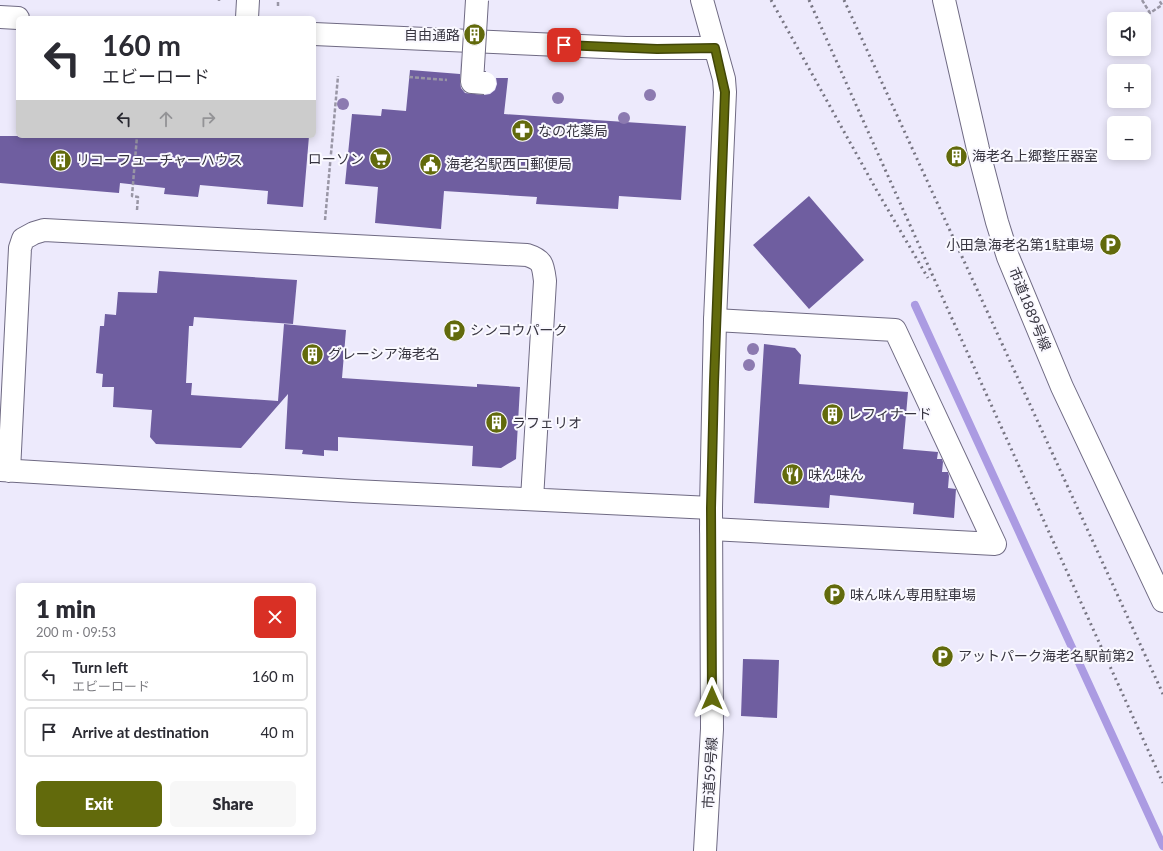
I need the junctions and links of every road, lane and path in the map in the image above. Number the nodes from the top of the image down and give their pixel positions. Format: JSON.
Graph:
{"nodes":[{"id":1,"x":248,"y":0,"type":"edge"},
{"id":2,"x":278,"y":0,"type":"edge"},
{"id":3,"x":477,"y":0,"type":"edge"},
{"id":4,"x":702,"y":0,"type":"edge"},
{"id":5,"x":944,"y":0,"type":"edge"},
{"id":6,"x":1142,"y":0,"type":"edge"},
{"id":7,"x":1159,"y":0,"type":"edge"},
{"id":8,"x":278,"y":6,"type":"dead end"},
{"id":9,"x":247,"y":16,"type":"edge"},
{"id":10,"x":0,"y":17,"type":"edge"},
{"id":11,"x":16,"y":18,"type":"edge"},
{"id":12,"x":316,"y":34,"type":"edge"},
{"id":13,"x":715,"y":48,"type":"junction"},
{"id":14,"x":338,"y":76,"type":"dead end"},
{"id":15,"x":409,"y":77,"type":"dead end"},
{"id":16,"x":452,"y":80,"type":"dead end"},
{"id":17,"x":485,"y":83,"type":"dead end"},
{"id":18,"x":137,"y":138,"type":"edge"},
{"id":19,"x":136,"y":212,"type":"dead end"},
{"id":20,"x":325,"y":223,"type":"dead end"},
{"id":21,"x":715,"y":320,"type":"junction"},
{"id":22,"x":4,"y":471,"type":"edge"},
{"id":23,"x":532,"y":499,"type":"junction"},
{"id":24,"x":711,"y":518,"type":"junction"},
{"id":25,"x":1163,"y":601,"type":"edge"},
{"id":26,"x":705,"y":851,"type":"edge"}],
"edges":[{"from":1,"to":9,"type":"street"},
{"from":2,"to":8,"type":"path"},
{"from":3,"to":17,"type":"street","bridge":true},
{"from":4,"to":13,"type":"street","name":"市道59号線"},
{"from":5,"to":25,"type":"street","name":"市道1889号線"},
{"from":6,"to":7,"type":"path"},
{"from":10,"to":11,"type":"street"},
{"from":12,"to":13,"type":"street"},
{"from":13,"to":21,"type":"street","name":"市道59号線"},
{"from":14,"to":20,"type":"path"},
{"from":15,"to":16,"type":"path"},
{"from":18,"to":19,"type":"path"},
{"from":21,"to":24,"type":"street","name":"市道59号線"},
{"from":21,"to":24,"type":"street"},
{"from":22,"to":23,"type":"street"},
{"from":22,"to":23,"type":"street"},
{"from":23,"to":24,"type":"street"},
{"from":24,"to":26,"type":"street","name":"市道59号線"}]}
